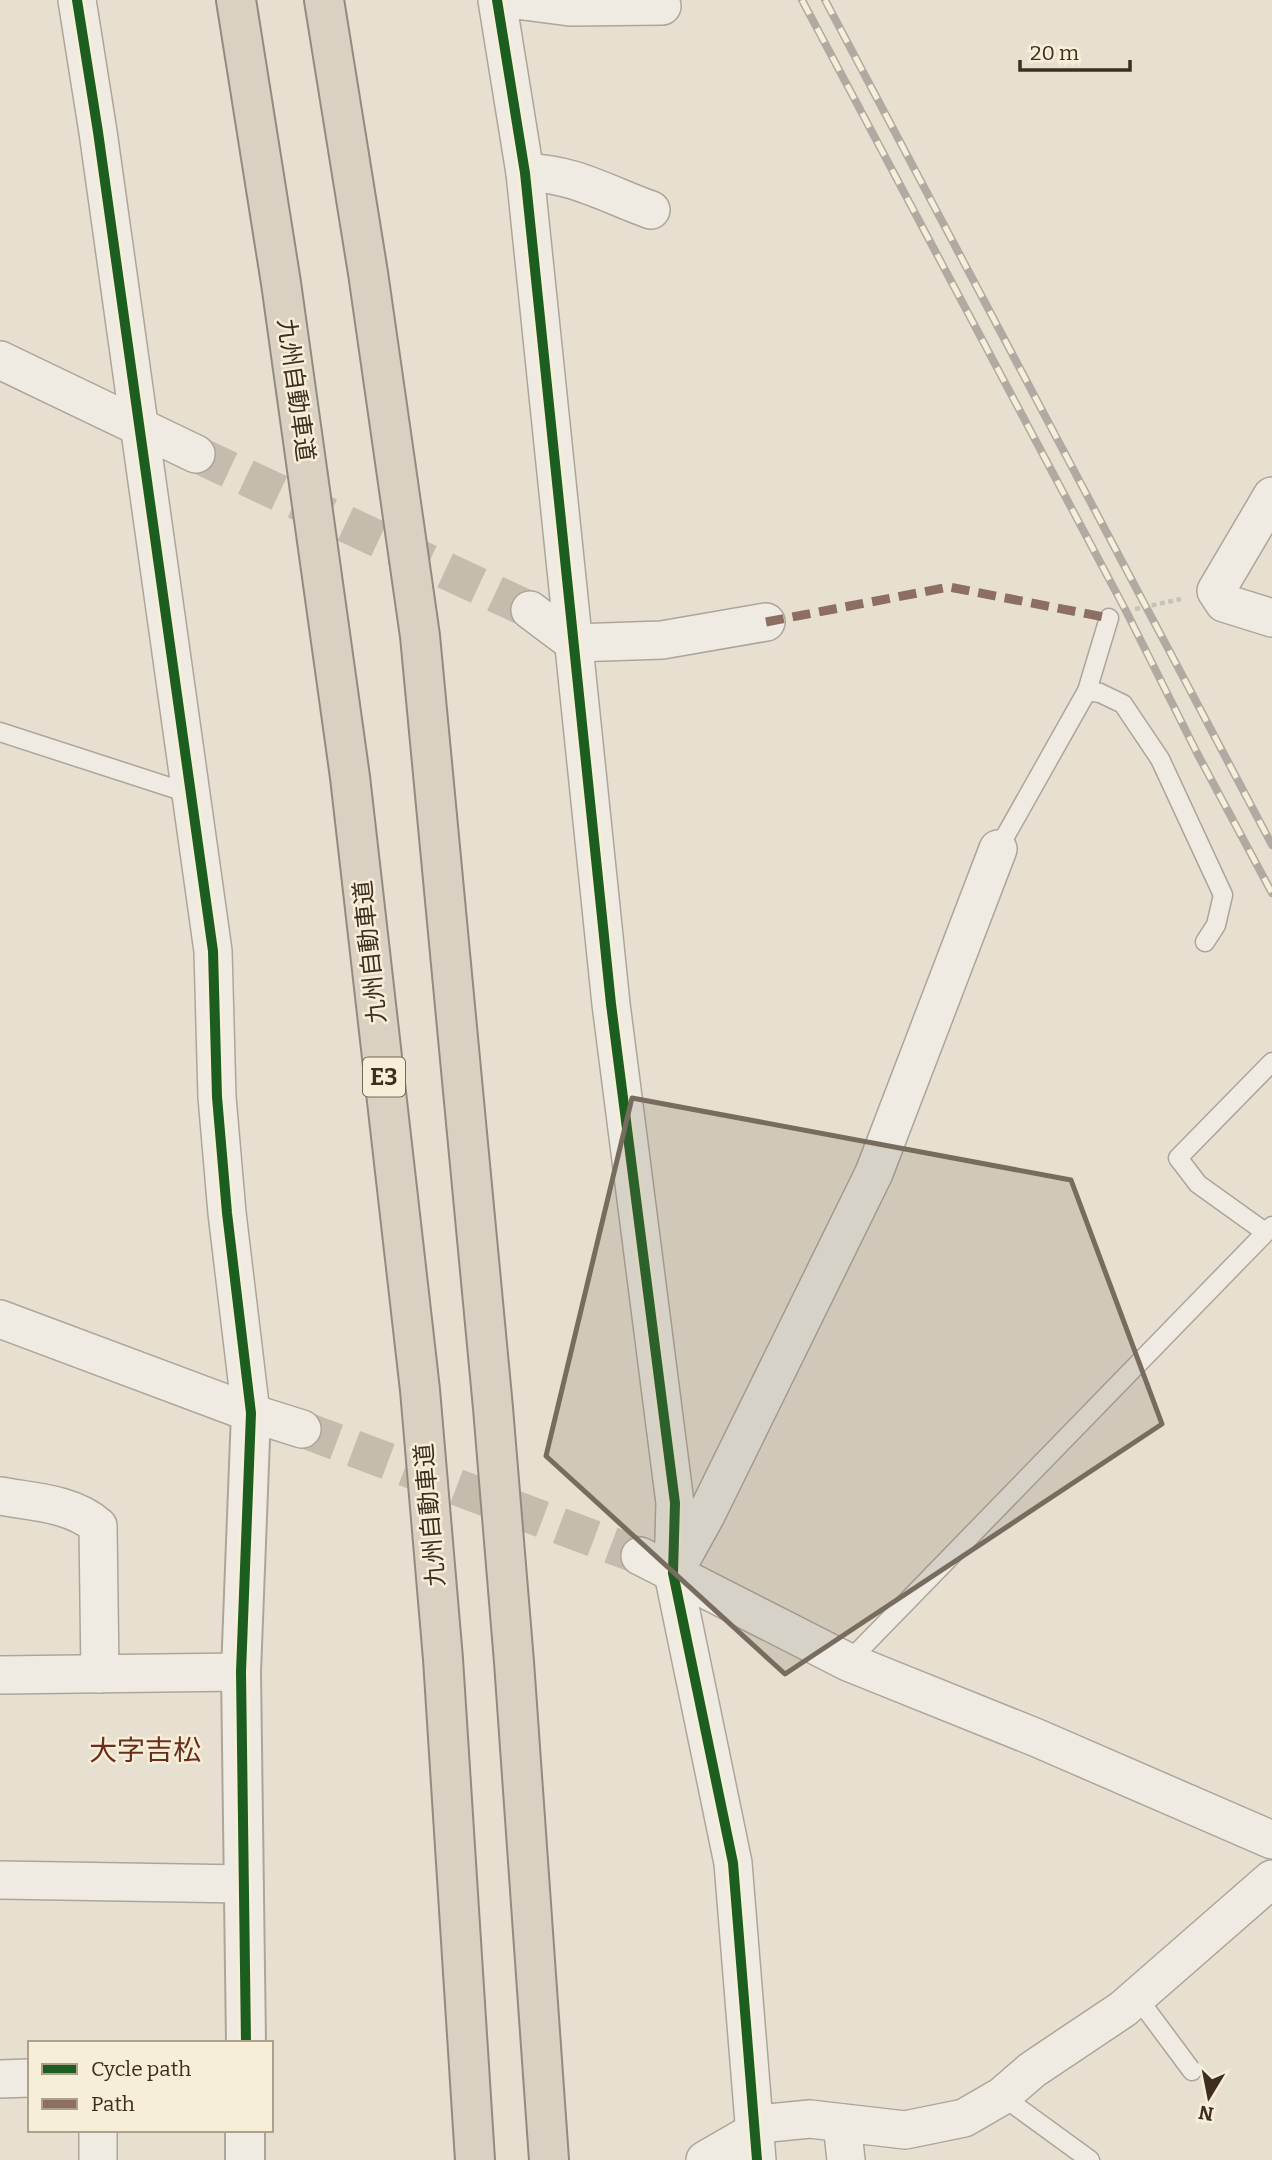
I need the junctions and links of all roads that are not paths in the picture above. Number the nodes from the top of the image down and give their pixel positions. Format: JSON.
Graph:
{"nodes":[{"id":1,"x":77,"y":0,"type":"edge"},
{"id":2,"x":236,"y":0,"type":"edge"},
{"id":3,"x":324,"y":0,"type":"edge"},
{"id":4,"x":497,"y":0,"type":"edge"},
{"id":5,"x":516,"y":0,"type":"edge"},
{"id":6,"x":663,"y":6,"type":"dead end"},
{"id":7,"x":525,"y":173,"type":"junction"},
{"id":8,"x":651,"y":210,"type":"dead end"},
{"id":9,"x":0,"y":360,"type":"edge"},
{"id":10,"x":139,"y":427,"type":"junction"},
{"id":11,"x":196,"y":454,"type":"tunnel mouth"},
{"id":12,"x":1272,"y":496,"type":"edge"},
{"id":13,"x":530,"y":610,"type":"tunnel mouth"},
{"id":14,"x":1109,"y":618,"type":"road end"},
{"id":15,"x":1272,"y":618,"type":"edge"},
{"id":16,"x":766,"y":622,"type":"dead end"},
{"id":17,"x":573,"y":643,"type":"junction"},
{"id":18,"x":1087,"y":691,"type":"junction"},
{"id":19,"x":0,"y":732,"type":"edge"},
{"id":20,"x":191,"y":794,"type":"junction"},
{"id":21,"x":998,"y":849,"type":"joint"},
{"id":22,"x":1205,"y":942,"type":"dead end"},
{"id":23,"x":1272,"y":1062,"type":"edge"},
{"id":24,"x":1269,"y":1229,"type":"edge"},
{"id":25,"x":0,"y":1319,"type":"edge"},
{"id":26,"x":251,"y":1413,"type":"junction"},
{"id":27,"x":302,"y":1429,"type":"tunnel mouth"},
{"id":28,"x":0,"y":1496,"type":"edge"},
{"id":29,"x":640,"y":1556,"type":"tunnel mouth"},
{"id":30,"x":673,"y":1573,"type":"junction"},
{"id":31,"x":848,"y":1662,"type":"junction"},
{"id":32,"x":241,"y":1672,"type":"junction"},
{"id":33,"x":100,"y":1674,"type":"junction"},
{"id":34,"x":0,"y":1675,"type":"edge"},
{"id":35,"x":1272,"y":1840,"type":"edge"},
{"id":36,"x":1272,"y":1879,"type":"edge"},
{"id":37,"x":0,"y":1880,"type":"edge"},
{"id":38,"x":244,"y":1884,"type":"junction"},
{"id":39,"x":1137,"y":1997,"type":"junction"},
{"id":40,"x":246,"y":2041,"type":"edge"},
{"id":41,"x":1192,"y":2071,"type":"dead end"},
{"id":42,"x":28,"y":2078,"type":"edge"},
{"id":43,"x":0,"y":2079,"type":"edge"},
{"id":44,"x":1002,"y":2096,"type":"junction"},
{"id":45,"x":842,"y":2123,"type":"junction"},
{"id":46,"x":98,"y":2132,"type":"edge"},
{"id":47,"x":245,"y":2132,"type":"edge"},
{"id":48,"x":756,"y":2146,"type":"edge"},
{"id":49,"x":98,"y":2160,"type":"edge"},
{"id":50,"x":245,"y":2160,"type":"edge"},
{"id":51,"x":475,"y":2160,"type":"edge"},
{"id":52,"x":549,"y":2160,"type":"edge"},
{"id":53,"x":705,"y":2160,"type":"edge"},
{"id":54,"x":846,"y":2160,"type":"edge"},
{"id":55,"x":1090,"y":2160,"type":"edge"}],
"edges":[{"from":1,"to":10,"type":"street"},
{"from":2,"to":51,"type":"highway","name":"九州自動車道","number":"E3"},
{"from":3,"to":52,"type":"highway"},
{"from":4,"to":7,"type":"street"},
{"from":5,"to":6,"type":"street"},
{"from":7,"to":8,"type":"street"},
{"from":7,"to":17,"type":"street"},
{"from":9,"to":10,"type":"street"},
{"from":10,"to":11,"type":"street"},
{"from":10,"to":20,"type":"street"},
{"from":12,"to":15,"type":"street"},
{"from":13,"to":17,"type":"street"},
{"from":14,"to":18,"type":"lane"},
{"from":16,"to":17,"type":"street"},
{"from":17,"to":30,"type":"street"},
{"from":18,"to":21,"type":"lane"},
{"from":18,"to":22,"type":"lane"},
{"from":19,"to":20,"type":"lane"},
{"from":20,"to":26,"type":"street"},
{"from":21,"to":30,"type":"street"},
{"from":23,"to":24,"type":"lane"},
{"from":24,"to":31,"type":"lane"},
{"from":25,"to":26,"type":"street"},
{"from":26,"to":27,"type":"street"},
{"from":26,"to":32,"type":"street"},
{"from":28,"to":33,"type":"street"},
{"from":29,"to":30,"type":"street"},
{"from":30,"to":31,"type":"street"},
{"from":30,"to":48,"type":"street"},
{"from":31,"to":35,"type":"street"},
{"from":32,"to":33,"type":"street"},
{"from":32,"to":38,"type":"street"},
{"from":33,"to":34,"type":"street"},
{"from":36,"to":39,"type":"street"},
{"from":37,"to":38,"type":"street"},
{"from":38,"to":40,"type":"street"},
{"from":39,"to":41,"type":"lane"},
{"from":39,"to":44,"type":"street"},
{"from":42,"to":43,"type":"street"},
{"from":44,"to":45,"type":"street"},
{"from":44,"to":55,"type":"lane"},
{"from":45,"to":48,"type":"street"},
{"from":45,"to":54,"type":"street"},
{"from":46,"to":49,"type":"street"},
{"from":47,"to":50,"type":"street"},
{"from":48,"to":53,"type":"street"}]}
